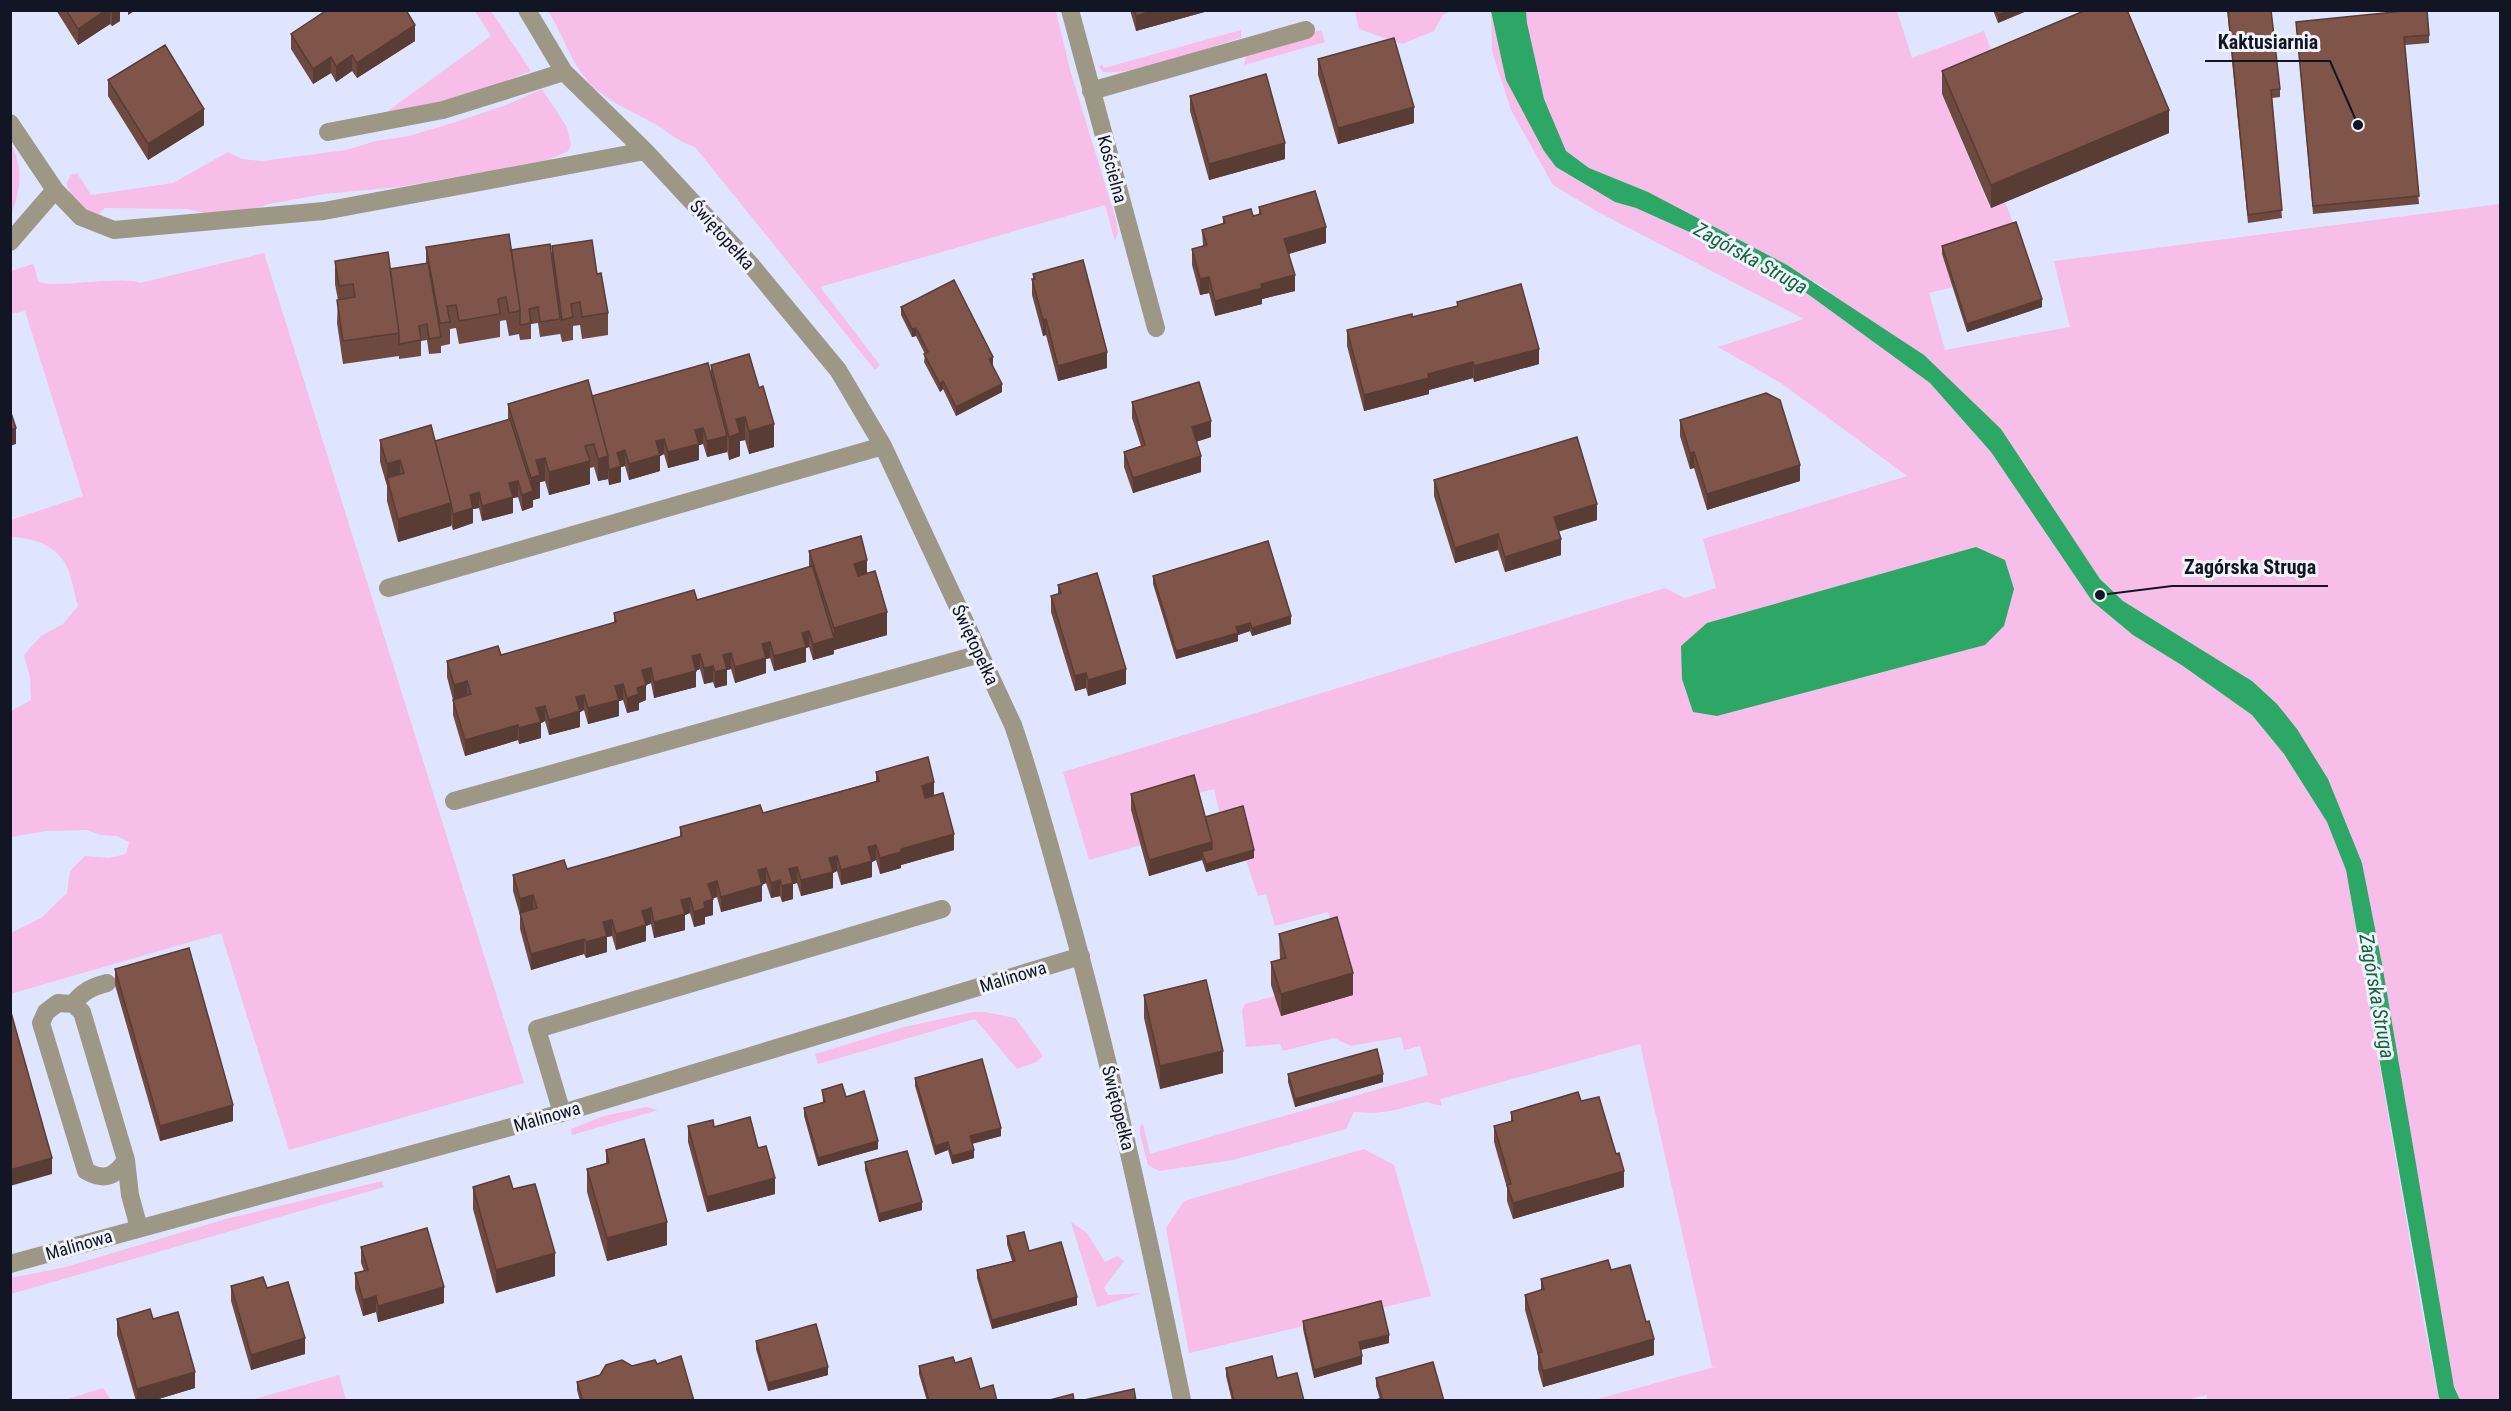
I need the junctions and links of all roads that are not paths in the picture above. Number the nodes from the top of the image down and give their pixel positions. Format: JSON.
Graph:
{"nodes":[{"id":1,"x":526,"y":10,"type":"edge"},
{"id":2,"x":1070,"y":10,"type":"edge"},
{"id":3,"x":1306,"y":30,"type":"dead end"},
{"id":4,"x":564,"y":72,"type":"junction"},
{"id":5,"x":1091,"y":91,"type":"junction"},
{"id":6,"x":10,"y":123,"type":"edge"},
{"id":7,"x":328,"y":132,"type":"dead end"},
{"id":8,"x":645,"y":151,"type":"junction"},
{"id":9,"x":55,"y":190,"type":"junction"},
{"id":10,"x":10,"y":242,"type":"edge"},
{"id":11,"x":1156,"y":328,"type":"dead end"},
{"id":12,"x":883,"y":446,"type":"junction"},
{"id":13,"x":388,"y":588,"type":"dead end"},
{"id":14,"x":980,"y":654,"type":"junction"},
{"id":15,"x":454,"y":801,"type":"dead end"},
{"id":16,"x":942,"y":909,"type":"dead end"},
{"id":17,"x":1081,"y":956,"type":"junction"},
{"id":18,"x":107,"y":983,"type":"dead end"},
{"id":19,"x":73,"y":1004,"type":"junction"},
{"id":20,"x":562,"y":1113,"type":"junction"},
{"id":21,"x":126,"y":1161,"type":"junction"},
{"id":22,"x":139,"y":1228,"type":"junction"},
{"id":23,"x":10,"y":1264,"type":"edge"},
{"id":24,"x":1182,"y":1401,"type":"edge"}],
"edges":[{"from":1,"to":4,"type":"street","name":"Świętopełka"},
{"from":2,"to":5,"type":"street","name":"Kościelna"},
{"from":3,"to":5,"type":"street"},
{"from":4,"to":7,"type":"street"},
{"from":4,"to":8,"type":"street","name":"Świętopełka"},
{"from":5,"to":11,"type":"street","name":"Kościelna"},
{"from":6,"to":9,"type":"street"},
{"from":8,"to":9,"type":"street"},
{"from":8,"to":12,"type":"street","name":"Świętopełka"},
{"from":9,"to":10,"type":"street"},
{"from":12,"to":13,"type":"street"},
{"from":12,"to":14,"type":"street","name":"Świętopełka"},
{"from":14,"to":15,"type":"street"},
{"from":14,"to":17,"type":"street","name":"Świętopełka"},
{"from":16,"to":20,"type":"street"},
{"from":17,"to":20,"type":"street","name":"Malinowa"},
{"from":17,"to":24,"type":"street","name":"Świętopełka"},
{"from":18,"to":19,"type":"street"},
{"from":19,"to":21,"type":"street"},
{"from":19,"to":21,"type":"street"},
{"from":20,"to":22,"type":"street","name":"Malinowa"},
{"from":21,"to":22,"type":"street"},
{"from":22,"to":23,"type":"street","name":"Malinowa"}]}
